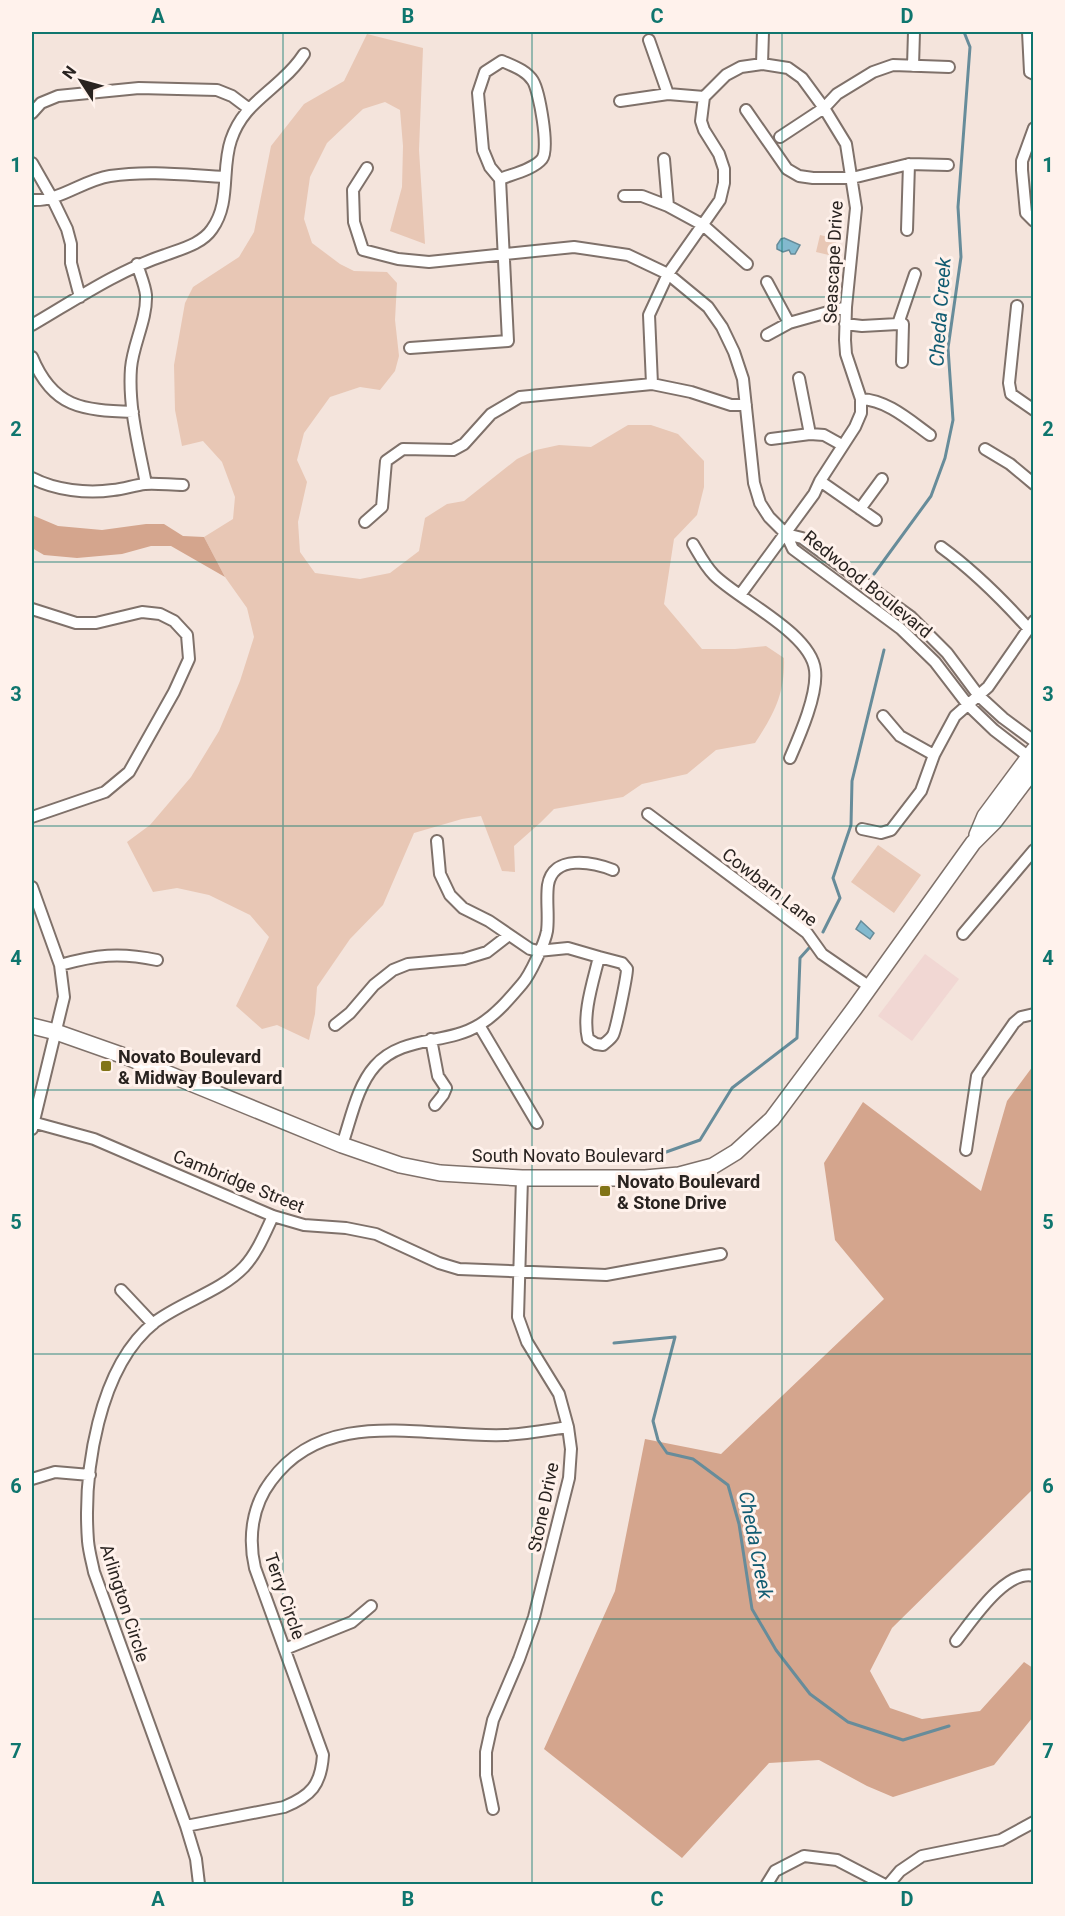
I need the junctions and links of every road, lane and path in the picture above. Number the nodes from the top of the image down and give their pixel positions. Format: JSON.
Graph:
{"nodes":[{"id":1,"x":763,"y":32,"type":"edge"},
{"id":2,"x":914,"y":32,"type":"edge"},
{"id":3,"x":1028,"y":32,"type":"edge"},
{"id":4,"x":649,"y":40,"type":"dead end"},
{"id":5,"x":304,"y":54,"type":"dead end"},
{"id":6,"x":762,"y":64,"type":"junction"},
{"id":7,"x":913,"y":66,"type":"junction"},
{"id":8,"x":949,"y":68,"type":"dead end"},
{"id":9,"x":1034,"y":74,"type":"edge"},
{"id":10,"x":668,"y":94,"type":"junction"},
{"id":11,"x":704,"y":98,"type":"junction"},
{"id":12,"x":620,"y":100,"type":"dead end"},
{"id":13,"x":248,"y":108,"type":"junction"},
{"id":14,"x":824,"y":108,"type":"junction"},
{"id":15,"x":746,"y":110,"type":"dead end"},
{"id":16,"x":32,"y":113,"type":"edge"},
{"id":17,"x":1034,"y":128,"type":"edge"},
{"id":18,"x":780,"y":137,"type":"dead end"},
{"id":19,"x":664,"y":159,"type":"dead end"},
{"id":20,"x":32,"y":163,"type":"edge"},
{"id":21,"x":909,"y":164,"type":"junction"},
{"id":22,"x":948,"y":165,"type":"dead end"},
{"id":23,"x":367,"y":168,"type":"dead end"},
{"id":24,"x":1022,"y":170,"type":"junction"},
{"id":25,"x":225,"y":177,"type":"junction"},
{"id":26,"x":852,"y":178,"type":"junction"},
{"id":27,"x":1034,"y":178,"type":"edge"},
{"id":28,"x":500,"y":179,"type":"junction"},
{"id":29,"x":624,"y":196,"type":"dead end"},
{"id":30,"x":52,"y":198,"type":"junction"},
{"id":31,"x":32,"y":200,"type":"edge"},
{"id":32,"x":668,"y":206,"type":"junction"},
{"id":33,"x":1034,"y":220,"type":"edge"},
{"id":34,"x":703,"y":225,"type":"junction"},
{"id":35,"x":907,"y":230,"type":"dead end"},
{"id":36,"x":504,"y":255,"type":"junction"},
{"id":37,"x":137,"y":264,"type":"junction"},
{"id":38,"x":747,"y":264,"type":"dead end"},
{"id":39,"x":668,"y":274,"type":"junction"},
{"id":40,"x":915,"y":274,"type":"dead end"},
{"id":41,"x":767,"y":282,"type":"dead end"},
{"id":42,"x":80,"y":297,"type":"junction"},
{"id":43,"x":1017,"y":306,"type":"dead end"},
{"id":44,"x":846,"y":307,"type":"junction"},
{"id":45,"x":789,"y":323,"type":"junction"},
{"id":46,"x":846,"y":324,"type":"junction"},
{"id":47,"x":898,"y":324,"type":"junction"},
{"id":48,"x":32,"y":325,"type":"edge"},
{"id":49,"x":767,"y":335,"type":"dead end"},
{"id":50,"x":410,"y":348,"type":"dead end"},
{"id":51,"x":32,"y":357,"type":"edge"},
{"id":52,"x":902,"y":362,"type":"dead end"},
{"id":53,"x":799,"y":378,"type":"dead end"},
{"id":54,"x":652,"y":384,"type":"junction"},
{"id":55,"x":861,"y":399,"type":"junction"},
{"id":56,"x":746,"y":405,"type":"junction"},
{"id":57,"x":1034,"y":410,"type":"edge"},
{"id":58,"x":132,"y":412,"type":"junction"},
{"id":59,"x":810,"y":434,"type":"junction"},
{"id":60,"x":930,"y":435,"type":"dead end"},
{"id":61,"x":771,"y":439,"type":"dead end"},
{"id":62,"x":842,"y":445,"type":"junction"},
{"id":63,"x":985,"y":449,"type":"dead end"},
{"id":64,"x":32,"y":478,"type":"edge"},
{"id":65,"x":882,"y":479,"type":"dead end"},
{"id":66,"x":820,"y":481,"type":"junction"},
{"id":67,"x":146,"y":484,"type":"junction"},
{"id":68,"x":1034,"y":484,"type":"edge"},
{"id":69,"x":183,"y":485,"type":"dead end"},
{"id":70,"x":860,"y":509,"type":"junction"},
{"id":71,"x":876,"y":520,"type":"dead end"},
{"id":72,"x":365,"y":522,"type":"dead end"},
{"id":73,"x":786,"y":534,"type":"junction"},
{"id":74,"x":693,"y":544,"type":"dead end"},
{"id":75,"x":941,"y":547,"type":"dead end"},
{"id":76,"x":740,"y":595,"type":"junction"},
{"id":77,"x":32,"y":609,"type":"edge"},
{"id":78,"x":1031,"y":624,"type":"edge"},
{"id":79,"x":979,"y":696,"type":"junction"},
{"id":80,"x":968,"y":705,"type":"junction"},
{"id":81,"x":883,"y":716,"type":"dead end"},
{"id":82,"x":1034,"y":741,"type":"edge"},
{"id":83,"x":934,"y":755,"type":"junction"},
{"id":84,"x":790,"y":758,"type":"dead end"},
{"id":85,"x":1032,"y":758,"type":"edge"},
{"id":86,"x":648,"y":814,"type":"dead end"},
{"id":87,"x":32,"y":817,"type":"edge"},
{"id":88,"x":862,"y":829,"type":"dead end"},
{"id":89,"x":437,"y":841,"type":"dead end"},
{"id":90,"x":1034,"y":850,"type":"edge"},
{"id":91,"x":613,"y":870,"type":"dead end"},
{"id":92,"x":32,"y":887,"type":"edge"},
{"id":93,"x":34,"y":905,"type":"edge"},
{"id":94,"x":963,"y":934,"type":"dead end"},
{"id":95,"x":509,"y":935,"type":"junction"},
{"id":96,"x":538,"y":951,"type":"junction"},
{"id":97,"x":599,"y":957,"type":"junction"},
{"id":98,"x":157,"y":960,"type":"dead end"},
{"id":99,"x":60,"y":965,"type":"junction"},
{"id":100,"x":870,"y":987,"type":"junction"},
{"id":101,"x":1034,"y":1014,"type":"edge"},
{"id":102,"x":335,"y":1025,"type":"dead end"},
{"id":103,"x":479,"y":1025,"type":"junction"},
{"id":104,"x":32,"y":1026,"type":"edge"},
{"id":105,"x":56,"y":1032,"type":"junction"},
{"id":106,"x":431,"y":1040,"type":"junction"},
{"id":107,"x":435,"y":1105,"type":"dead end"},
{"id":108,"x":537,"y":1123,"type":"dead end"},
{"id":109,"x":32,"y":1125,"type":"edge"},
{"id":110,"x":342,"y":1145,"type":"junction"},
{"id":111,"x":966,"y":1150,"type":"dead end"},
{"id":112,"x":522,"y":1178,"type":"junction"},
{"id":113,"x":273,"y":1216,"type":"junction"},
{"id":114,"x":721,"y":1254,"type":"dead end"},
{"id":115,"x":518,"y":1272,"type":"junction"},
{"id":116,"x":121,"y":1290,"type":"dead end"},
{"id":117,"x":153,"y":1324,"type":"junction"},
{"id":118,"x":568,"y":1427,"type":"junction"},
{"id":119,"x":90,"y":1475,"type":"junction"},
{"id":120,"x":32,"y":1479,"type":"edge"},
{"id":121,"x":1034,"y":1576,"type":"edge"},
{"id":122,"x":371,"y":1606,"type":"dead end"},
{"id":123,"x":956,"y":1641,"type":"dead end"},
{"id":124,"x":285,"y":1649,"type":"junction"},
{"id":125,"x":493,"y":1809,"type":"dead end"},
{"id":126,"x":1034,"y":1822,"type":"edge"},
{"id":127,"x":186,"y":1826,"type":"junction"},
{"id":128,"x":199,"y":1884,"type":"edge"},
{"id":129,"x":767,"y":1884,"type":"edge"},
{"id":130,"x":883,"y":1884,"type":"edge"},
{"id":131,"x":889,"y":1884,"type":"edge"}],
"edges":[{"from":1,"to":6,"type":"street"},
{"from":2,"to":7,"type":"street"},
{"from":3,"to":9,"type":"street"},
{"from":4,"to":10,"type":"street"},
{"from":5,"to":13,"type":"street"},
{"from":6,"to":11,"type":"street","name":"Seascape Drive"},
{"from":6,"to":14,"type":"street","name":"Seascape Drive"},
{"from":7,"to":8,"type":"street"},
{"from":7,"to":14,"type":"street"},
{"from":10,"to":11,"type":"street"},
{"from":10,"to":12,"type":"street"},
{"from":11,"to":34,"type":"street"},
{"from":13,"to":16,"type":"street"},
{"from":13,"to":25,"type":"street"},
{"from":14,"to":18,"type":"street"},
{"from":14,"to":26,"type":"street","name":"Seascape Drive"},
{"from":15,"to":26,"type":"street"},
{"from":17,"to":24,"type":"street"},
{"from":19,"to":32,"type":"street"},
{"from":20,"to":30,"type":"street"},
{"from":21,"to":22,"type":"street"},
{"from":21,"to":26,"type":"street"},
{"from":21,"to":35,"type":"street"},
{"from":23,"to":36,"type":"street","name":"Redwood Boulevard"},
{"from":24,"to":27,"type":"street"},
{"from":24,"to":33,"type":"street"},
{"from":25,"to":30,"type":"street"},
{"from":25,"to":37,"type":"street"},
{"from":26,"to":44,"type":"street","name":"Seascape Drive"},
{"from":28,"to":28,"type":"street"},
{"from":28,"to":36,"type":"street"},
{"from":29,"to":32,"type":"street"},
{"from":30,"to":31,"type":"street"},
{"from":30,"to":42,"type":"street"},
{"from":32,"to":34,"type":"street"},
{"from":34,"to":38,"type":"street"},
{"from":34,"to":39,"type":"street"},
{"from":36,"to":39,"type":"street","name":"Redwood Boulevard"},
{"from":36,"to":50,"type":"street"},
{"from":37,"to":42,"type":"street"},
{"from":37,"to":58,"type":"street"},
{"from":39,"to":54,"type":"street"},
{"from":39,"to":56,"type":"street","name":"Redwood Boulevard"},
{"from":40,"to":47,"type":"street"},
{"from":41,"to":45,"type":"street"},
{"from":42,"to":48,"type":"street"},
{"from":43,"to":57,"type":"street"},
{"from":44,"to":45,"type":"street"},
{"from":44,"to":46,"type":"street","name":"Seascape Drive"},
{"from":45,"to":49,"type":"street"},
{"from":46,"to":47,"type":"street"},
{"from":46,"to":55,"type":"street","name":"Seascape Drive"},
{"from":47,"to":52,"type":"street"},
{"from":51,"to":58,"type":"street"},
{"from":53,"to":59,"type":"street"},
{"from":54,"to":56,"type":"street"},
{"from":54,"to":72,"type":"street"},
{"from":55,"to":60,"type":"street"},
{"from":55,"to":62,"type":"street"},
{"from":56,"to":73,"type":"street","name":"Redwood Boulevard"},
{"from":58,"to":67,"type":"street"},
{"from":59,"to":61,"type":"street"},
{"from":59,"to":62,"type":"street"},
{"from":62,"to":66,"type":"street"},
{"from":63,"to":68,"type":"street"},
{"from":64,"to":67,"type":"street"},
{"from":65,"to":70,"type":"street"},
{"from":66,"to":70,"type":"street"},
{"from":66,"to":73,"type":"street"},
{"from":67,"to":69,"type":"street"},
{"from":70,"to":71,"type":"street"},
{"from":73,"to":76,"type":"street"},
{"from":73,"to":79,"type":"street","name":"Redwood Boulevard"},
{"from":73,"to":80,"type":"street","name":"Redwood Boulevard"},
{"from":74,"to":76,"type":"street"},
{"from":75,"to":78,"type":"street"},
{"from":76,"to":84,"type":"street"},
{"from":77,"to":87,"type":"street"},
{"from":78,"to":79,"type":"street"},
{"from":79,"to":80,"type":"street"},
{"from":79,"to":82,"type":"street","name":"Redwood Boulevard"},
{"from":80,"to":83,"type":"street"},
{"from":80,"to":85,"type":"street","name":"Redwood Boulevard"},
{"from":81,"to":83,"type":"street"},
{"from":83,"to":88,"type":"street"},
{"from":85,"to":100,"type":"main road","name":"South Novato Boulevard"},
{"from":86,"to":100,"type":"street","name":"Cowbarn Lane"},
{"from":89,"to":95,"type":"street"},
{"from":90,"to":94,"type":"street"},
{"from":91,"to":96,"type":"street"},
{"from":92,"to":93,"type":"street"},
{"from":93,"to":99,"type":"street"},
{"from":95,"to":96,"type":"street"},
{"from":95,"to":102,"type":"street"},
{"from":96,"to":97,"type":"street"},
{"from":96,"to":103,"type":"street"},
{"from":97,"to":97,"type":"street"},
{"from":98,"to":99,"type":"street"},
{"from":99,"to":105,"type":"street"},
{"from":100,"to":112,"type":"main road","name":"South Novato Boulevard"},
{"from":101,"to":111,"type":"street"},
{"from":103,"to":106,"type":"street"},
{"from":103,"to":108,"type":"street"},
{"from":104,"to":105,"type":"main road","name":"South Novato Boulevard"},
{"from":105,"to":109,"type":"street"},
{"from":105,"to":110,"type":"main road","name":"South Novato Boulevard"},
{"from":106,"to":107,"type":"street"},
{"from":106,"to":110,"type":"street"},
{"from":109,"to":113,"type":"street","name":"Cambridge Street"},
{"from":110,"to":112,"type":"main road","name":"South Novato Boulevard"},
{"from":112,"to":115,"type":"street","name":"Stone Drive"},
{"from":113,"to":115,"type":"street","name":"Cambridge Street"},
{"from":113,"to":117,"type":"street","name":"Arlington Circle"},
{"from":114,"to":115,"type":"street","name":"Cambridge Street"},
{"from":115,"to":118,"type":"street","name":"Stone Drive"},
{"from":116,"to":117,"type":"street"},
{"from":117,"to":119,"type":"street","name":"Arlington Circle"},
{"from":118,"to":124,"type":"street","name":"Terry Circle"},
{"from":118,"to":125,"type":"street","name":"Stone Drive"},
{"from":119,"to":120,"type":"street"},
{"from":119,"to":127,"type":"street","name":"Arlington Circle"},
{"from":121,"to":123,"type":"street"},
{"from":122,"to":124,"type":"street"},
{"from":124,"to":127,"type":"street","name":"Terry Circle"},
{"from":126,"to":131,"type":"street"},
{"from":127,"to":128,"type":"street","name":"Arlington Circle"},
{"from":129,"to":130,"type":"street"}]}
